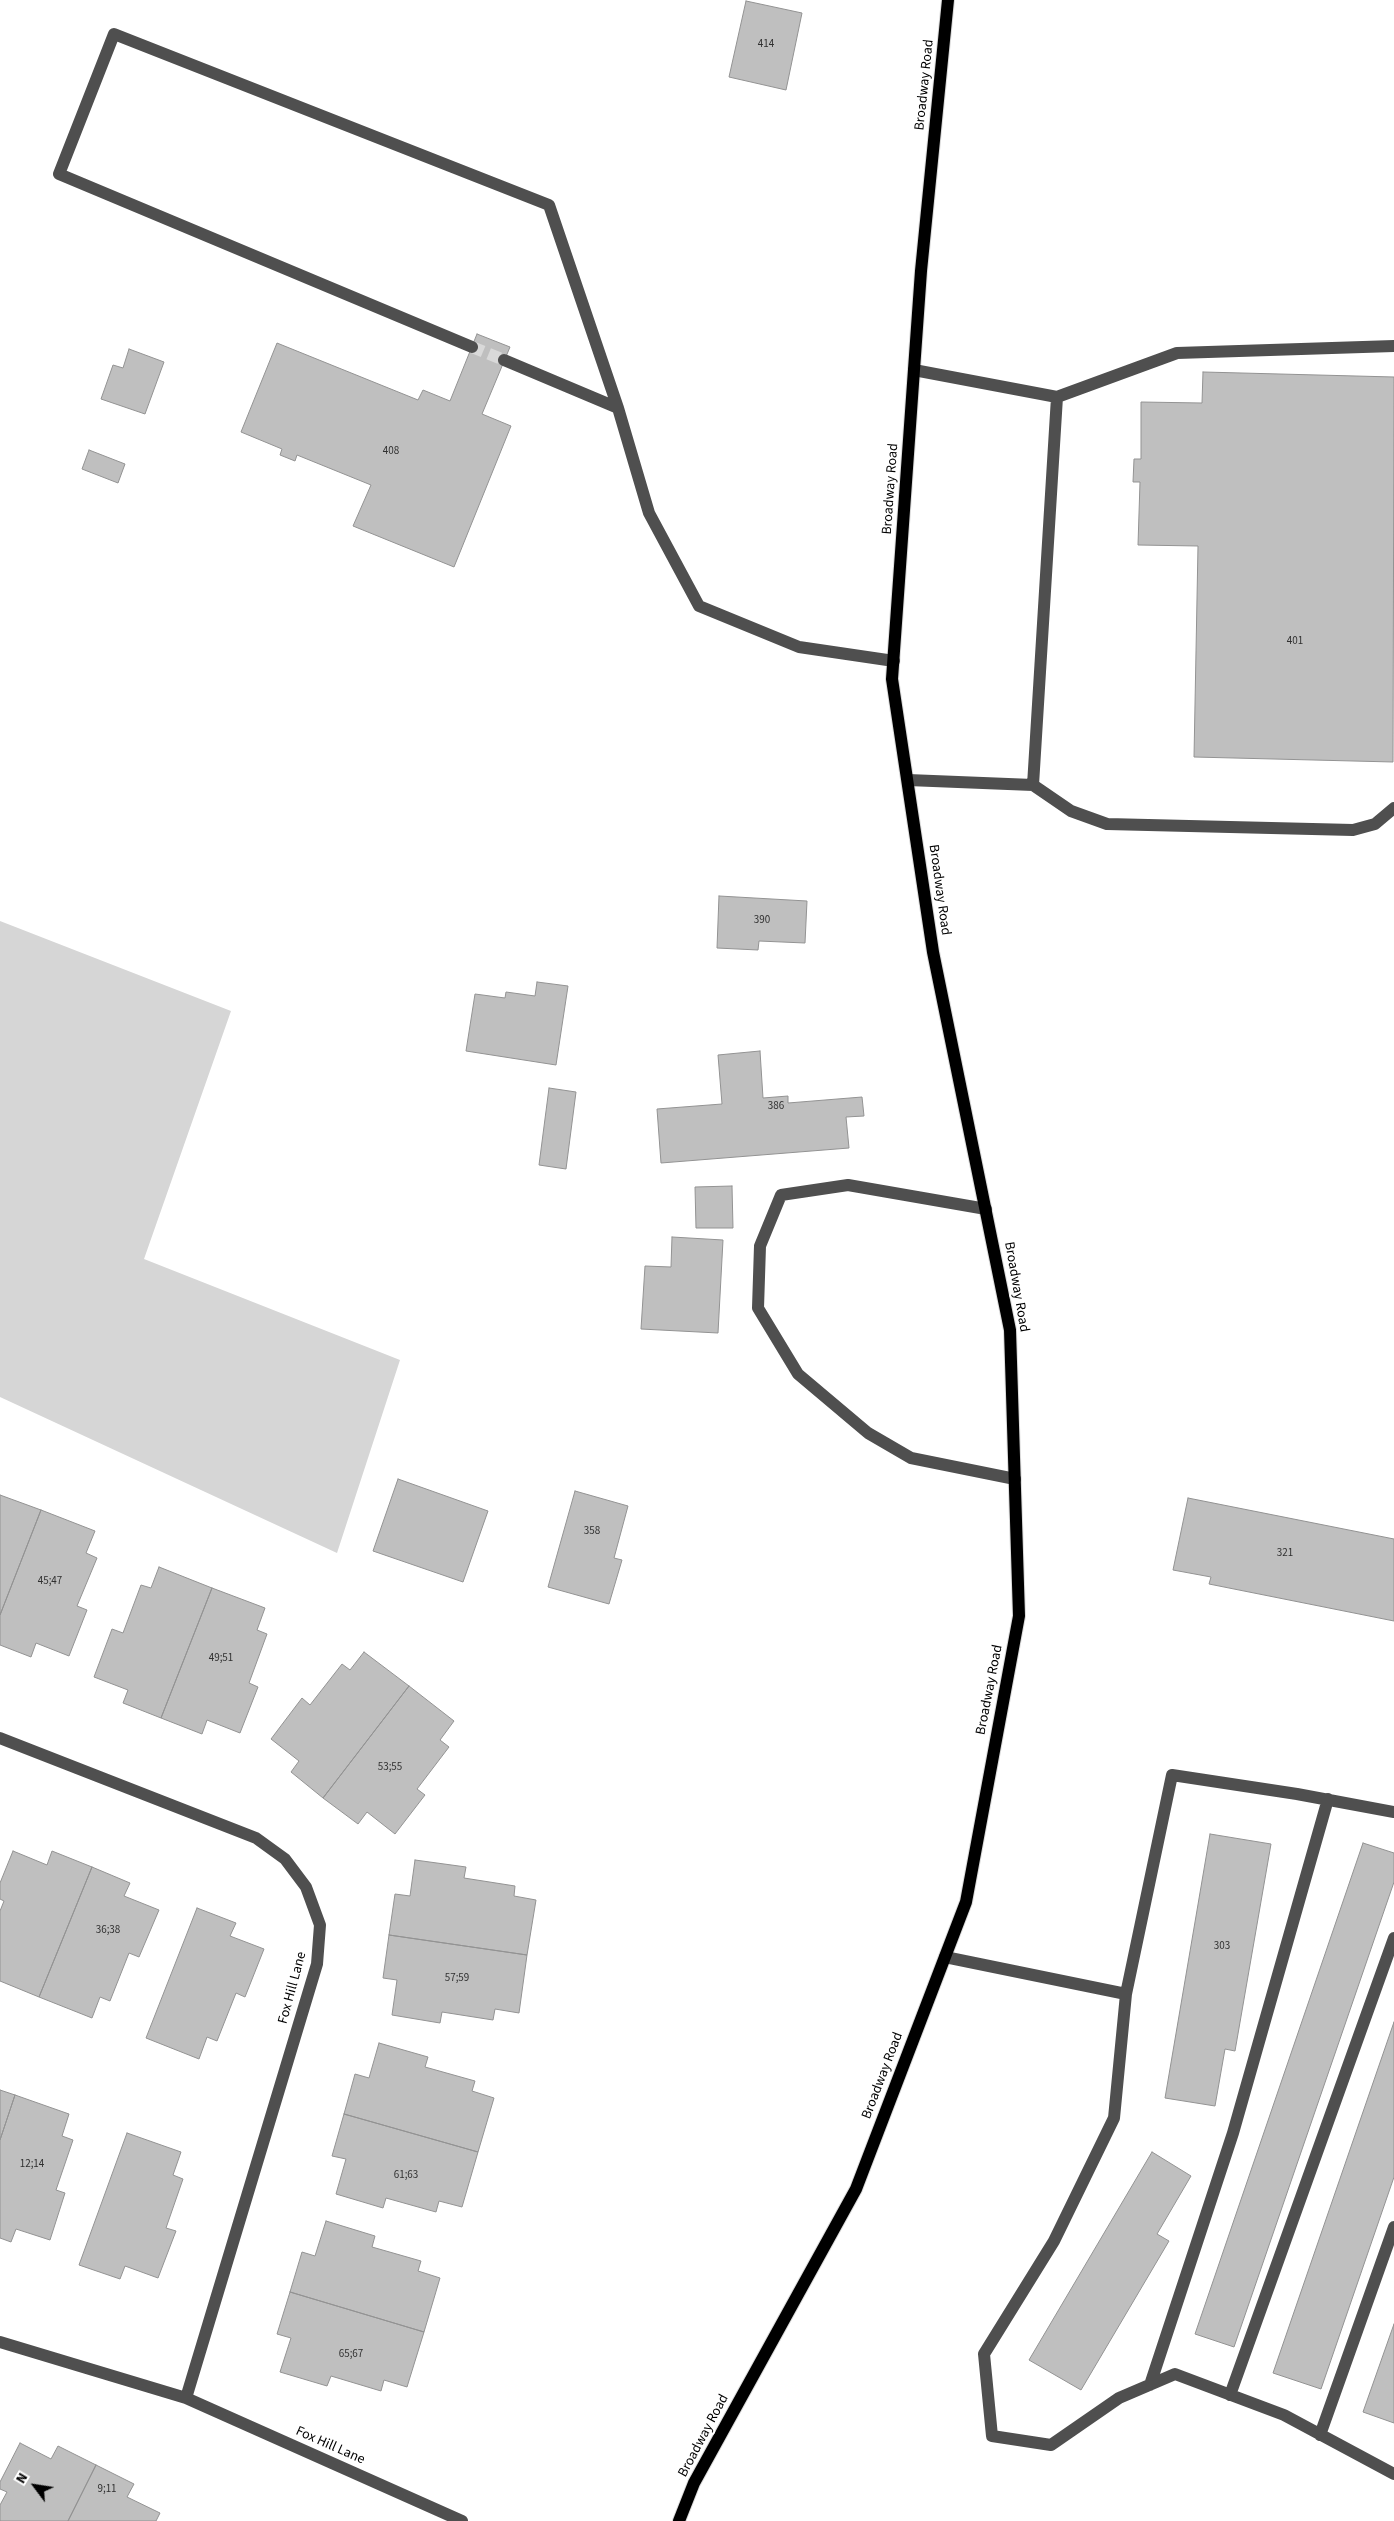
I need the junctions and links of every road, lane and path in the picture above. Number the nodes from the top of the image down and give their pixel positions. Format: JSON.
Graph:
{"nodes":[{"id":1,"x":948,"y":0,"type":"edge"},
{"id":2,"x":1394,"y":346,"type":"edge"},
{"id":3,"x":472,"y":347,"type":"tunnel mouth"},
{"id":4,"x":504,"y":360,"type":"tunnel mouth"},
{"id":5,"x":914,"y":370,"type":"junction"},
{"id":6,"x":1057,"y":396,"type":"junction"},
{"id":7,"x":618,"y":408,"type":"junction"},
{"id":8,"x":894,"y":661,"type":"junction"},
{"id":9,"x":908,"y":780,"type":"junction"},
{"id":10,"x":1034,"y":785,"type":"junction"},
{"id":11,"x":1394,"y":808,"type":"edge"},
{"id":12,"x":986,"y":1209,"type":"junction"},
{"id":13,"x":1015,"y":1479,"type":"junction"},
{"id":14,"x":0,"y":1738,"type":"edge"},
{"id":15,"x":1328,"y":1799,"type":"junction"},
{"id":16,"x":1394,"y":1812,"type":"edge"},
{"id":17,"x":1394,"y":1938,"type":"edge"},
{"id":18,"x":945,"y":1957,"type":"junction"},
{"id":19,"x":1126,"y":1994,"type":"junction"},
{"id":20,"x":1394,"y":2227,"type":"edge"},
{"id":21,"x":0,"y":2342,"type":"edge"},
{"id":22,"x":1150,"y":2385,"type":"junction"},
{"id":23,"x":1230,"y":2395,"type":"junction"},
{"id":24,"x":186,"y":2398,"type":"junction"},
{"id":25,"x":1320,"y":2435,"type":"junction"},
{"id":26,"x":1394,"y":2474,"type":"edge"},
{"id":27,"x":462,"y":2521,"type":"edge"},
{"id":28,"x":679,"y":2521,"type":"edge"}],
"edges":[{"from":1,"to":5,"type":"main road","name":"Broadway Road"},
{"from":2,"to":6,"type":"street"},
{"from":3,"to":7,"type":"street"},
{"from":4,"to":7,"type":"street"},
{"from":5,"to":6,"type":"street"},
{"from":5,"to":8,"type":"main road","name":"Broadway Road"},
{"from":6,"to":10,"type":"street"},
{"from":7,"to":8,"type":"street"},
{"from":8,"to":9,"type":"main road","name":"Broadway Road"},
{"from":9,"to":10,"type":"street"},
{"from":9,"to":12,"type":"main road","name":"Broadway Road"},
{"from":10,"to":11,"type":"street"},
{"from":12,"to":13,"type":"main road","name":"Broadway Road"},
{"from":12,"to":13,"type":"street"},
{"from":13,"to":18,"type":"main road","name":"Broadway Road"},
{"from":14,"to":24,"type":"street","name":"Fox Hill Lane"},
{"from":15,"to":16,"type":"street"},
{"from":15,"to":19,"type":"street"},
{"from":15,"to":22,"type":"street"},
{"from":17,"to":23,"type":"street"},
{"from":18,"to":19,"type":"street"},
{"from":18,"to":28,"type":"main road","name":"Broadway Road"},
{"from":19,"to":22,"type":"street"},
{"from":20,"to":25,"type":"street"},
{"from":21,"to":24,"type":"street","name":"Fox Hill Lane"},
{"from":22,"to":23,"type":"street"},
{"from":23,"to":25,"type":"street"},
{"from":24,"to":27,"type":"street","name":"Fox Hill Lane"},
{"from":25,"to":26,"type":"street"}]}
